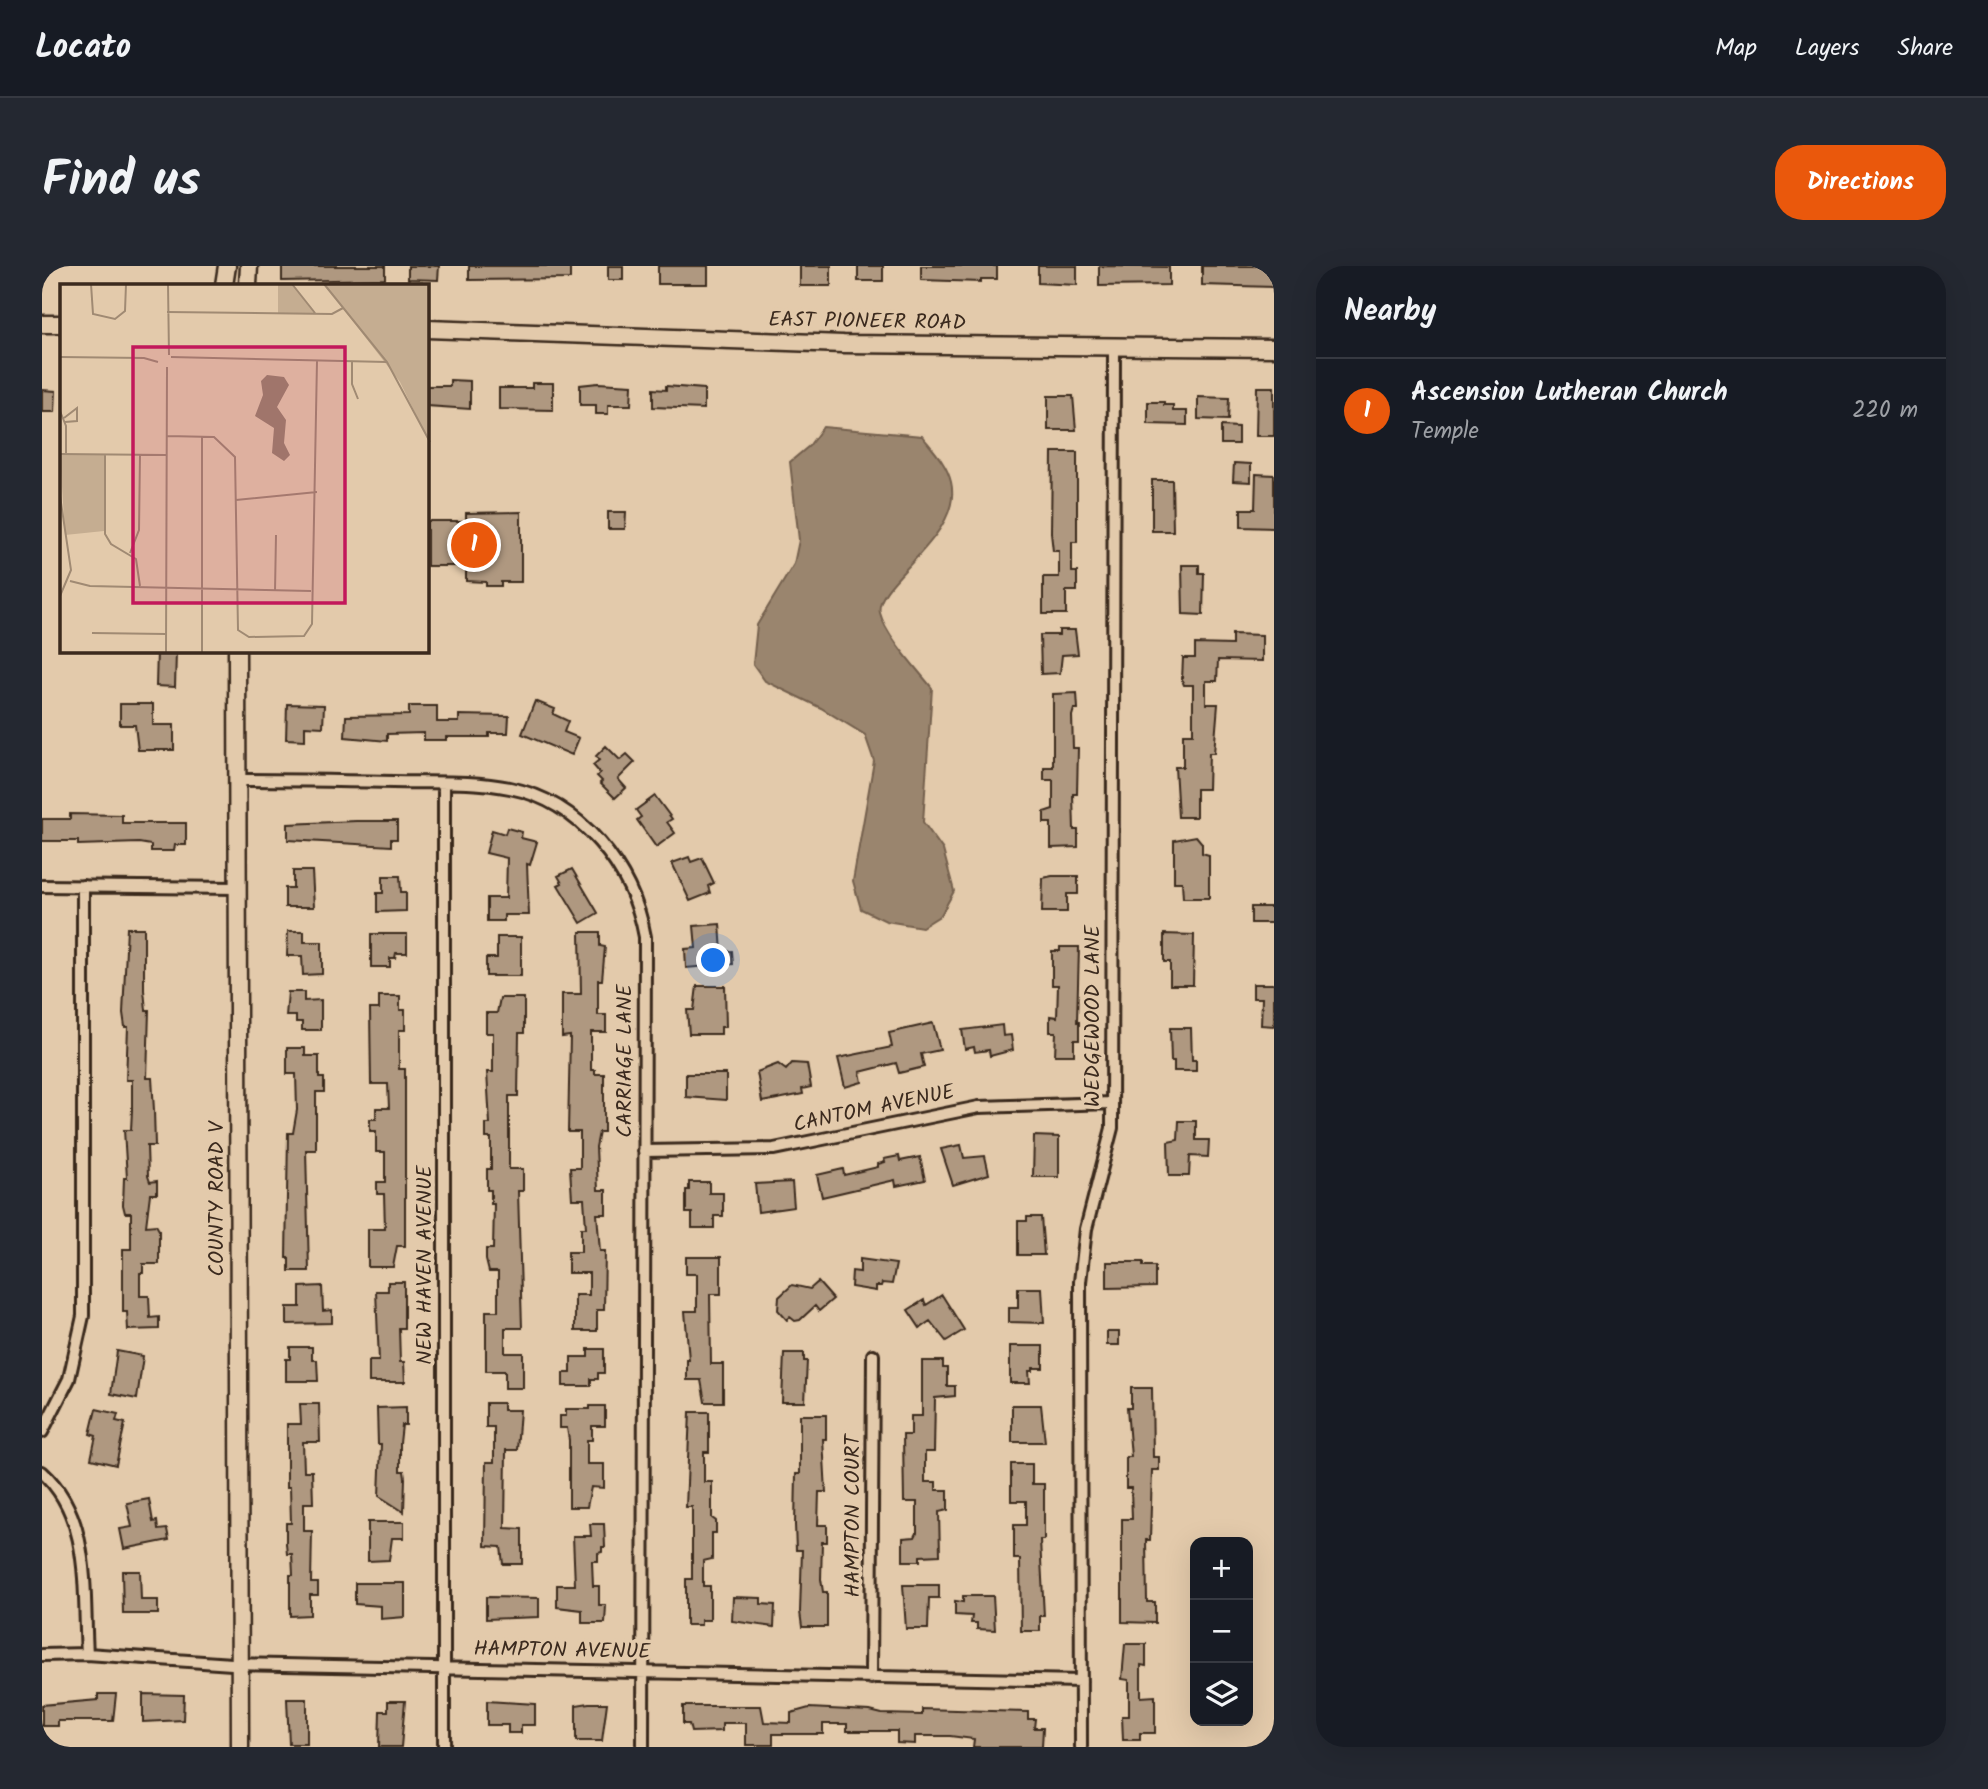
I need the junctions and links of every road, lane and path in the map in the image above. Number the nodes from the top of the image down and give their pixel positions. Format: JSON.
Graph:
{"nodes":[{"id":1,"x":227,"y":266,"type":"edge"},
{"id":2,"x":249,"y":266,"type":"edge"},
{"id":3,"x":224,"y":284,"type":"edge"},
{"id":4,"x":248,"y":284,"type":"edge"},
{"id":5,"x":42,"y":324,"type":"edge"},
{"id":6,"x":60,"y":324,"type":"edge"},
{"id":7,"x":429,"y":332,"type":"edge"},
{"id":8,"x":1114,"y":348,"type":"junction"},
{"id":9,"x":1274,"y":348,"type":"edge"},
{"id":10,"x":237,"y":653,"type":"edge"},
{"id":11,"x":237,"y":780,"type":"junction"},
{"id":12,"x":444,"y":783,"type":"junction"},
{"id":13,"x":42,"y":886,"type":"edge"},
{"id":14,"x":83,"y":886,"type":"junction"},
{"id":15,"x":237,"y":888,"type":"junction"},
{"id":16,"x":1112,"y":1104,"type":"junction"},
{"id":17,"x":644,"y":1151,"type":"junction"},
{"id":18,"x":873,"y":1354,"type":"dead end"},
{"id":19,"x":42,"y":1432,"type":"edge"},
{"id":20,"x":42,"y":1472,"type":"edge"},
{"id":21,"x":42,"y":1654,"type":"edge"},
{"id":22,"x":87,"y":1654,"type":"junction"},
{"id":23,"x":240,"y":1664,"type":"junction"},
{"id":24,"x":443,"y":1668,"type":"junction"},
{"id":25,"x":643,"y":1672,"type":"junction"},
{"id":26,"x":871,"y":1678,"type":"junction"},
{"id":27,"x":1081,"y":1681,"type":"junction"},
{"id":28,"x":240,"y":1747,"type":"edge"},
{"id":29,"x":444,"y":1747,"type":"edge"},
{"id":30,"x":643,"y":1747,"type":"edge"},
{"id":31,"x":1082,"y":1747,"type":"edge"}],
"edges":[{"from":1,"to":3,"type":"main road"},
{"from":2,"to":4,"type":"main road"},
{"from":5,"to":6,"type":"main road"},
{"from":7,"to":8,"type":"main road","name":"EAST PIONEER ROAD"},
{"from":8,"to":9,"type":"main road","name":"EAST PIONEER ROAD"},
{"from":8,"to":16,"type":"street","name":"WEDGEWOOD LANE"},
{"from":10,"to":11,"type":"main road","name":"COUNTY ROAD V"},
{"from":11,"to":12,"type":"street","name":"CARRIAGE LANE"},
{"from":11,"to":15,"type":"main road","name":"COUNTY ROAD V"},
{"from":12,"to":17,"type":"street","name":"CARRIAGE LANE"},
{"from":12,"to":24,"type":"street","name":"NEW HAVEN AVENUE"},
{"from":13,"to":14,"type":"street"},
{"from":14,"to":15,"type":"street"},
{"from":14,"to":19,"type":"street"},
{"from":15,"to":23,"type":"main road","name":"COUNTY ROAD V"},
{"from":16,"to":17,"type":"street","name":"CANTOM AVENUE"},
{"from":16,"to":27,"type":"street","name":"WEDGEWOOD LANE"},
{"from":17,"to":25,"type":"street","name":"CARRIAGE LANE"},
{"from":18,"to":26,"type":"street","name":"HAMPTON COURT"},
{"from":20,"to":22,"type":"street"},
{"from":21,"to":22,"type":"street","name":"HAMPTON AVENUE"},
{"from":22,"to":23,"type":"street","name":"HAMPTON AVENUE"},
{"from":23,"to":24,"type":"street","name":"HAMPTON AVENUE"},
{"from":23,"to":28,"type":"main road","name":"COUNTY ROAD V"},
{"from":24,"to":25,"type":"street","name":"HAMPTON AVENUE"},
{"from":24,"to":29,"type":"street","name":"NEW HAVEN AVENUE"},
{"from":25,"to":26,"type":"street","name":"HAMPTON AVENUE"},
{"from":25,"to":30,"type":"street","name":"CARRIAGE LANE"},
{"from":26,"to":27,"type":"street","name":"HAMPTON AVENUE"},
{"from":27,"to":31,"type":"street","name":"WEDGEWOOD LANE"}]}
